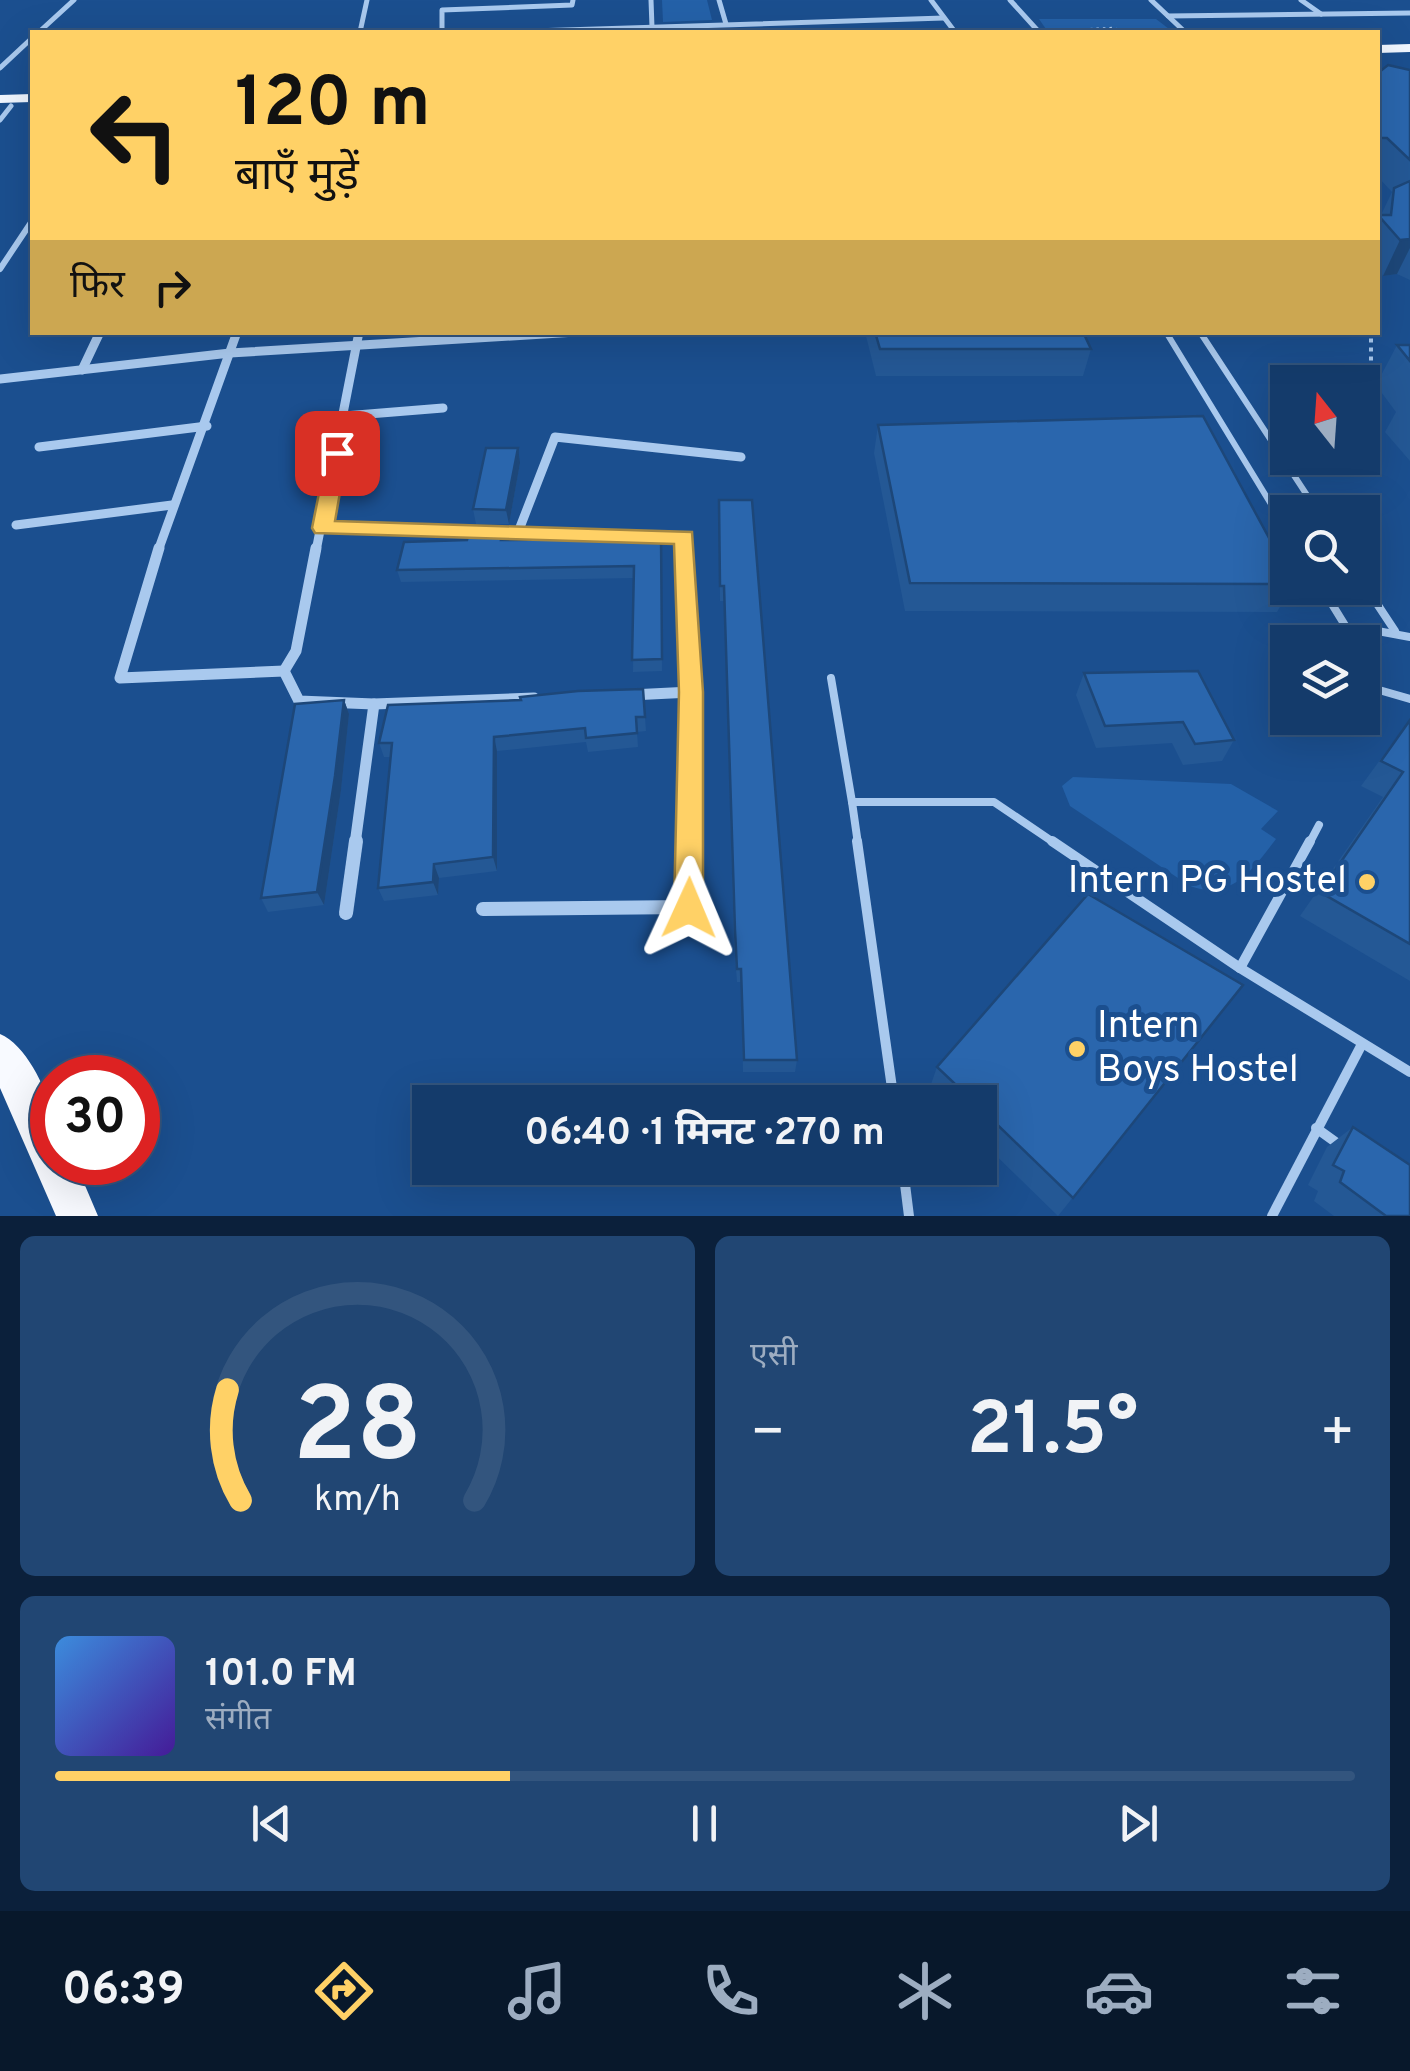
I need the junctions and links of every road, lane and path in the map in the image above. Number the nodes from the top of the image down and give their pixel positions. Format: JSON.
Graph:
{"nodes":[{"id":1,"x":74,"y":0,"type":"edge"},
{"id":2,"x":367,"y":0,"type":"edge"},
{"id":3,"x":444,"y":0,"type":"edge"},
{"id":4,"x":651,"y":0,"type":"edge"},
{"id":5,"x":721,"y":0,"type":"edge"},
{"id":6,"x":931,"y":0,"type":"edge"},
{"id":7,"x":1010,"y":0,"type":"edge"},
{"id":8,"x":1151,"y":0,"type":"edge"},
{"id":9,"x":1301,"y":0,"type":"edge"},
{"id":10,"x":572,"y":2,"type":"edge"},
{"id":11,"x":442,"y":10,"type":"junction"},
{"id":12,"x":1410,"y":13,"type":"edge"},
{"id":13,"x":1322,"y":14,"type":"junction"},
{"id":14,"x":1168,"y":16,"type":"junction"},
{"id":15,"x":944,"y":18,"type":"junction"},
{"id":16,"x":749,"y":23,"type":"junction"},
{"id":17,"x":726,"y":24,"type":"junction"},
{"id":18,"x":652,"y":26,"type":"junction"},
{"id":19,"x":41,"y":30,"type":"edge"},
{"id":20,"x":360,"y":30,"type":"edge"},
{"id":21,"x":442,"y":30,"type":"edge"},
{"id":22,"x":571,"y":30,"type":"joint"},
{"id":23,"x":751,"y":30,"type":"edge"},
{"id":24,"x":953,"y":30,"type":"edge"},
{"id":25,"x":1036,"y":30,"type":"edge"},
{"id":26,"x":1182,"y":30,"type":"edge"},
{"id":27,"x":30,"y":40,"type":"edge"},
{"id":28,"x":1380,"y":48,"type":"edge"},
{"id":29,"x":1410,"y":48,"type":"edge"},
{"id":30,"x":1380,"y":58,"type":"edge"},
{"id":31,"x":1410,"y":58,"type":"edge"},
{"id":32,"x":0,"y":68,"type":"edge"},
{"id":33,"x":30,"y":102,"type":"edge"},
{"id":34,"x":4,"y":104,"type":"edge"},
{"id":35,"x":0,"y":120,"type":"edge"},
{"id":36,"x":30,"y":224,"type":"edge"},
{"id":37,"x":0,"y":270,"type":"edge"},
{"id":38,"x":99,"y":335,"type":"edge"},
{"id":39,"x":235,"y":335,"type":"edge"},
{"id":40,"x":467,"y":335,"type":"edge"},
{"id":41,"x":1168,"y":335,"type":"edge"},
{"id":42,"x":1202,"y":335,"type":"edge"},
{"id":43,"x":1371,"y":335,"type":"edge"},
{"id":44,"x":358,"y":338,"type":"edge"},
{"id":45,"x":230,"y":352,"type":"junction"},
{"id":46,"x":1370,"y":365,"type":"edge"},
{"id":47,"x":82,"y":370,"type":"junction"},
{"id":48,"x":0,"y":379,"type":"edge"},
{"id":49,"x":443,"y":408,"type":"dead end"},
{"id":50,"x":344,"y":416,"type":"junction"},
{"id":51,"x":207,"y":426,"type":"junction"},
{"id":52,"x":39,"y":447,"type":"dead end"},
{"id":53,"x":741,"y":457,"type":"dead end"},
{"id":54,"x":1307,"y":495,"type":"edge"},
{"id":55,"x":1270,"y":502,"type":"edge"},
{"id":56,"x":172,"y":505,"type":"junction"},
{"id":57,"x":16,"y":526,"type":"dead end"},
{"id":58,"x":323,"y":528,"type":"junction"},
{"id":59,"x":516,"y":536,"type":"junction"},
{"id":60,"x":1378,"y":605,"type":"edge"},
{"id":61,"x":1380,"y":630,"type":"edge"},
{"id":62,"x":1395,"y":632,"type":"junction"},
{"id":63,"x":1410,"y":637,"type":"edge"},
{"id":64,"x":284,"y":671,"type":"junction"},
{"id":65,"x":831,"y":678,"type":"dead end"},
{"id":66,"x":1380,"y":690,"type":"edge"},
{"id":67,"x":691,"y":692,"type":"junction"},
{"id":68,"x":612,"y":695,"type":"edge"},
{"id":69,"x":552,"y":698,"type":"edge"},
{"id":70,"x":1410,"y":699,"type":"edge"},
{"id":71,"x":374,"y":704,"type":"junction"},
{"id":72,"x":852,"y":802,"type":"junction"},
{"id":73,"x":1319,"y":825,"type":"dead end"},
{"id":74,"x":484,"y":910,"type":"dead end"},
{"id":75,"x":346,"y":913,"type":"dead end"},
{"id":76,"x":1240,"y":968,"type":"junction"},
{"id":77,"x":1362,"y":1044,"type":"junction"},
{"id":78,"x":0,"y":1053,"type":"edge"},
{"id":79,"x":1410,"y":1072,"type":"edge"},
{"id":80,"x":892,"y":1085,"type":"edge"},
{"id":81,"x":30,"y":1114,"type":"edge"},
{"id":82,"x":1316,"y":1128,"type":"junction"},
{"id":83,"x":1347,"y":1150,"type":"edge"},
{"id":84,"x":64,"y":1185,"type":"edge"},
{"id":85,"x":905,"y":1185,"type":"edge"},
{"id":86,"x":78,"y":1216,"type":"edge"},
{"id":87,"x":910,"y":1216,"type":"edge"},
{"id":88,"x":1272,"y":1216,"type":"edge"}],
"edges":[{"from":1,"to":19,"type":"street"},
{"from":2,"to":20,"type":"street"},
{"from":3,"to":11,"type":"street"},
{"from":4,"to":18,"type":"street"},
{"from":5,"to":17,"type":"street"},
{"from":6,"to":15,"type":"street"},
{"from":7,"to":25,"type":"street"},
{"from":8,"to":14,"type":"street"},
{"from":9,"to":13,"type":"street"},
{"from":10,"to":11,"type":"street"},
{"from":10,"to":22,"type":"street"},
{"from":11,"to":21,"type":"street"},
{"from":12,"to":13,"type":"street"},
{"from":13,"to":14,"type":"street"},
{"from":14,"to":26,"type":"street"},
{"from":15,"to":16,"type":"street"},
{"from":15,"to":24,"type":"street"},
{"from":16,"to":17,"type":"street"},
{"from":16,"to":23,"type":"street"},
{"from":17,"to":18,"type":"street"},
{"from":18,"to":22,"type":"street"},
{"from":27,"to":32,"type":"street"},
{"from":28,"to":29,"type":"main road"},
{"from":30,"to":31,"type":"main road"},
{"from":33,"to":34,"type":"main road"},
{"from":34,"to":35,"type":"street"},
{"from":36,"to":37,"type":"street"},
{"from":38,"to":47,"type":"street"},
{"from":39,"to":45,"type":"street"},
{"from":40,"to":44,"type":"street"},
{"from":41,"to":55,"type":"lane"},
{"from":42,"to":54,"type":"lane"},
{"from":43,"to":46,"type":"path"},
{"from":44,"to":45,"type":"street"},
{"from":44,"to":50,"type":"street"},
{"from":45,"to":47,"type":"street"},
{"from":45,"to":51,"type":"street"},
{"from":47,"to":48,"type":"street"},
{"from":49,"to":50,"type":"street"},
{"from":50,"to":58,"type":"street"},
{"from":51,"to":52,"type":"street"},
{"from":51,"to":56,"type":"street"},
{"from":53,"to":59,"type":"street"},
{"from":56,"to":57,"type":"street"},
{"from":56,"to":64,"type":"street"},
{"from":58,"to":59,"type":"street"},
{"from":58,"to":64,"type":"street"},
{"from":59,"to":67,"type":"street"},
{"from":60,"to":62,"type":"lane"},
{"from":61,"to":62,"type":"lane"},
{"from":62,"to":63,"type":"lane"},
{"from":64,"to":71,"type":"street"},
{"from":65,"to":72,"type":"lane"},
{"from":66,"to":70,"type":"lane"},
{"from":67,"to":68,"type":"street"},
{"from":67,"to":74,"type":"street"},
{"from":69,"to":71,"type":"street"},
{"from":71,"to":75,"type":"street"},
{"from":72,"to":76,"type":"lane"},
{"from":72,"to":80,"type":"lane"},
{"from":73,"to":76,"type":"lane"},
{"from":76,"to":77,"type":"lane"},
{"from":77,"to":79,"type":"lane"},
{"from":77,"to":82,"type":"lane"},
{"from":78,"to":81,"type":"highway"},
{"from":82,"to":83,"type":"lane"},
{"from":82,"to":88,"type":"lane"},
{"from":84,"to":86,"type":"highway"},
{"from":85,"to":87,"type":"lane"}]}
